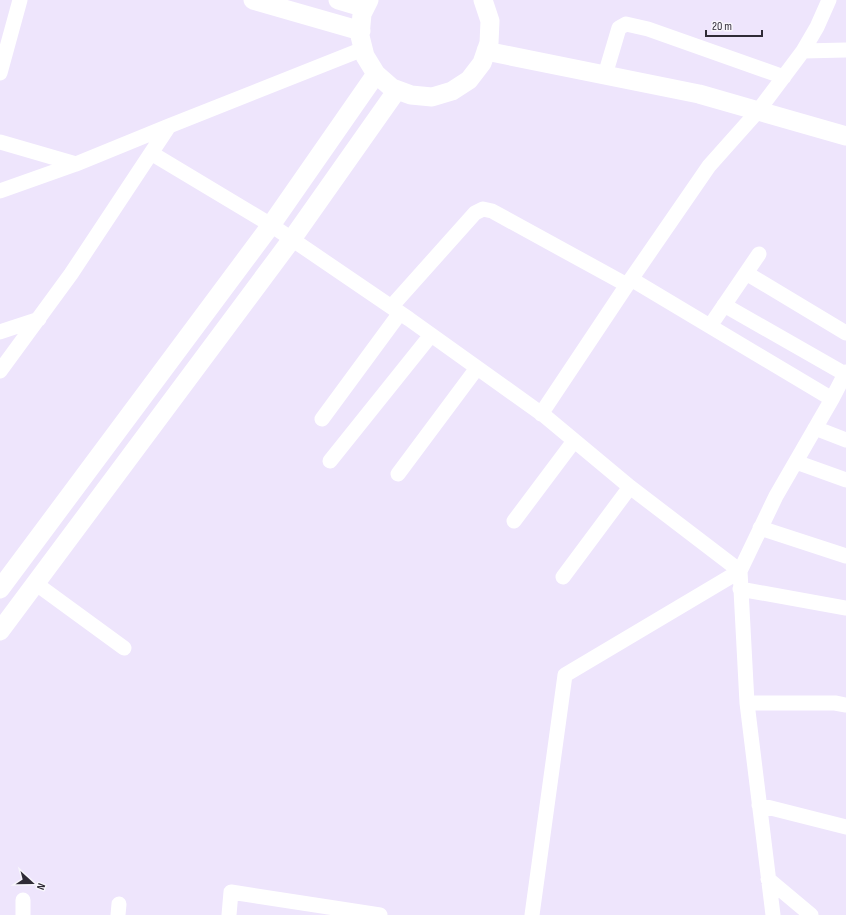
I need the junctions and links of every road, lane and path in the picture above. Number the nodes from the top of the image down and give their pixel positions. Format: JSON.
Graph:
{"nodes":[{"id":1,"x":20,"y":0,"type":"edge"},
{"id":2,"x":253,"y":0,"type":"edge"},
{"id":3,"x":338,"y":0,"type":"edge"},
{"id":4,"x":483,"y":0,"type":"edge"},
{"id":5,"x":829,"y":0,"type":"edge"},
{"id":6,"x":367,"y":4,"type":"edge"},
{"id":7,"x":360,"y":31,"type":"junction"},
{"id":8,"x":363,"y":49,"type":"junction"},
{"id":9,"x":846,"y":50,"type":"edge"},
{"id":10,"x":486,"y":51,"type":"junction"},
{"id":11,"x":804,"y":51,"type":"junction"},
{"id":12,"x":0,"y":73,"type":"edge"},
{"id":13,"x":376,"y":74,"type":"junction"},
{"id":14,"x":605,"y":75,"type":"junction"},
{"id":15,"x":784,"y":77,"type":"junction"},
{"id":16,"x":397,"y":90,"type":"junction"},
{"id":17,"x":758,"y":111,"type":"junction"},
{"id":18,"x":170,"y":126,"type":"junction"},
{"id":19,"x":846,"y":136,"type":"edge"},
{"id":20,"x":0,"y":142,"type":"edge"},
{"id":21,"x":151,"y":153,"type":"junction"},
{"id":22,"x":76,"y":164,"type":"junction"},
{"id":23,"x":0,"y":191,"type":"edge"},
{"id":24,"x":271,"y":225,"type":"junction"},
{"id":25,"x":292,"y":239,"type":"junction"},
{"id":26,"x":758,"y":254,"type":"dead end"},
{"id":27,"x":746,"y":273,"type":"junction"},
{"id":28,"x":629,"y":282,"type":"junction"},
{"id":29,"x":724,"y":305,"type":"junction"},
{"id":30,"x":395,"y":310,"type":"junction"},
{"id":31,"x":39,"y":318,"type":"junction"},
{"id":32,"x":710,"y":326,"type":"junction"},
{"id":33,"x":0,"y":332,"type":"edge"},
{"id":34,"x":846,"y":333,"type":"edge"},
{"id":35,"x":430,"y":335,"type":"junction"},
{"id":36,"x":478,"y":368,"type":"junction"},
{"id":37,"x":0,"y":371,"type":"edge"},
{"id":38,"x":846,"y":373,"type":"edge"},
{"id":39,"x":832,"y":398,"type":"junction"},
{"id":40,"x":541,"y":414,"type":"junction"},
{"id":41,"x":322,"y":419,"type":"dead end"},
{"id":42,"x":815,"y":428,"type":"junction"},
{"id":43,"x":574,"y":440,"type":"junction"},
{"id":44,"x":846,"y":440,"type":"edge"},
{"id":45,"x":330,"y":461,"type":"dead end"},
{"id":46,"x":796,"y":462,"type":"junction"},
{"id":47,"x":398,"y":474,"type":"dead end"},
{"id":48,"x":846,"y":480,"type":"edge"},
{"id":49,"x":630,"y":487,"type":"junction"},
{"id":50,"x":514,"y":521,"type":"dead end"},
{"id":51,"x":760,"y":528,"type":"junction"},
{"id":52,"x":846,"y":556,"type":"edge"},
{"id":53,"x":740,"y":571,"type":"junction"},
{"id":54,"x":564,"y":577,"type":"dead end"},
{"id":55,"x":35,"y":583,"type":"junction"},
{"id":56,"x":0,"y":589,"type":"edge"},
{"id":57,"x":740,"y":589,"type":"junction"},
{"id":58,"x":846,"y":608,"type":"edge"},
{"id":59,"x":0,"y":631,"type":"edge"},
{"id":60,"x":124,"y":648,"type":"dead end"},
{"id":61,"x":747,"y":703,"type":"junction"},
{"id":62,"x":846,"y":705,"type":"edge"},
{"id":63,"x":759,"y":804,"type":"junction"},
{"id":64,"x":846,"y":827,"type":"edge"},
{"id":65,"x":768,"y":879,"type":"junction"},
{"id":66,"x":23,"y":900,"type":"dead end"},
{"id":67,"x":23,"y":915,"type":"edge"},
{"id":68,"x":229,"y":915,"type":"edge"},
{"id":69,"x":380,"y":915,"type":"edge"},
{"id":70,"x":532,"y":915,"type":"edge"},
{"id":71,"x":773,"y":915,"type":"edge"},
{"id":72,"x":811,"y":915,"type":"edge"}],
"edges":[{"from":1,"to":12,"type":"street"},
{"from":2,"to":7,"type":"street"},
{"from":3,"to":6,"type":"street"},
{"from":4,"to":10,"type":"street"},
{"from":5,"to":11,"type":"street"},
{"from":6,"to":7,"type":"street"},
{"from":7,"to":8,"type":"street"},
{"from":8,"to":13,"type":"street"},
{"from":8,"to":18,"type":"street"},
{"from":9,"to":11,"type":"street"},
{"from":10,"to":14,"type":"street"},
{"from":10,"to":16,"type":"street"},
{"from":11,"to":15,"type":"street"},
{"from":13,"to":16,"type":"street"},
{"from":13,"to":24,"type":"street"},
{"from":14,"to":15,"type":"street"},
{"from":14,"to":17,"type":"street"},
{"from":15,"to":17,"type":"street"},
{"from":16,"to":25,"type":"street"},
{"from":17,"to":19,"type":"street"},
{"from":17,"to":28,"type":"street"},
{"from":18,"to":21,"type":"street"},
{"from":18,"to":22,"type":"street"},
{"from":20,"to":22,"type":"street"},
{"from":21,"to":24,"type":"street"},
{"from":21,"to":31,"type":"street"},
{"from":22,"to":23,"type":"street"},
{"from":24,"to":25,"type":"street"},
{"from":24,"to":56,"type":"street"},
{"from":25,"to":30,"type":"street"},
{"from":25,"to":55,"type":"street"},
{"from":26,"to":27,"type":"street"},
{"from":27,"to":29,"type":"street"},
{"from":27,"to":34,"type":"street"},
{"from":28,"to":30,"type":"street"},
{"from":28,"to":32,"type":"street"},
{"from":28,"to":40,"type":"street"},
{"from":29,"to":32,"type":"street"},
{"from":29,"to":38,"type":"street"},
{"from":30,"to":35,"type":"street"},
{"from":30,"to":41,"type":"street"},
{"from":31,"to":33,"type":"street"},
{"from":31,"to":37,"type":"street"},
{"from":32,"to":39,"type":"street"},
{"from":35,"to":36,"type":"street"},
{"from":35,"to":45,"type":"street"},
{"from":36,"to":40,"type":"street"},
{"from":36,"to":47,"type":"street"},
{"from":38,"to":39,"type":"street"},
{"from":39,"to":42,"type":"street"},
{"from":40,"to":43,"type":"street"},
{"from":42,"to":44,"type":"street"},
{"from":42,"to":46,"type":"street"},
{"from":43,"to":49,"type":"street"},
{"from":43,"to":50,"type":"street"},
{"from":46,"to":48,"type":"street"},
{"from":46,"to":51,"type":"street"},
{"from":49,"to":53,"type":"street"},
{"from":49,"to":54,"type":"street"},
{"from":51,"to":52,"type":"street"},
{"from":51,"to":53,"type":"street"},
{"from":53,"to":57,"type":"street"},
{"from":53,"to":70,"type":"street"},
{"from":55,"to":59,"type":"street"},
{"from":55,"to":60,"type":"street"},
{"from":57,"to":58,"type":"street"},
{"from":57,"to":61,"type":"street"},
{"from":61,"to":62,"type":"street"},
{"from":61,"to":63,"type":"street"},
{"from":63,"to":64,"type":"street"},
{"from":63,"to":65,"type":"street"},
{"from":65,"to":71,"type":"street"},
{"from":65,"to":72,"type":"street"},
{"from":66,"to":67,"type":"street"},
{"from":68,"to":69,"type":"street"}]}
